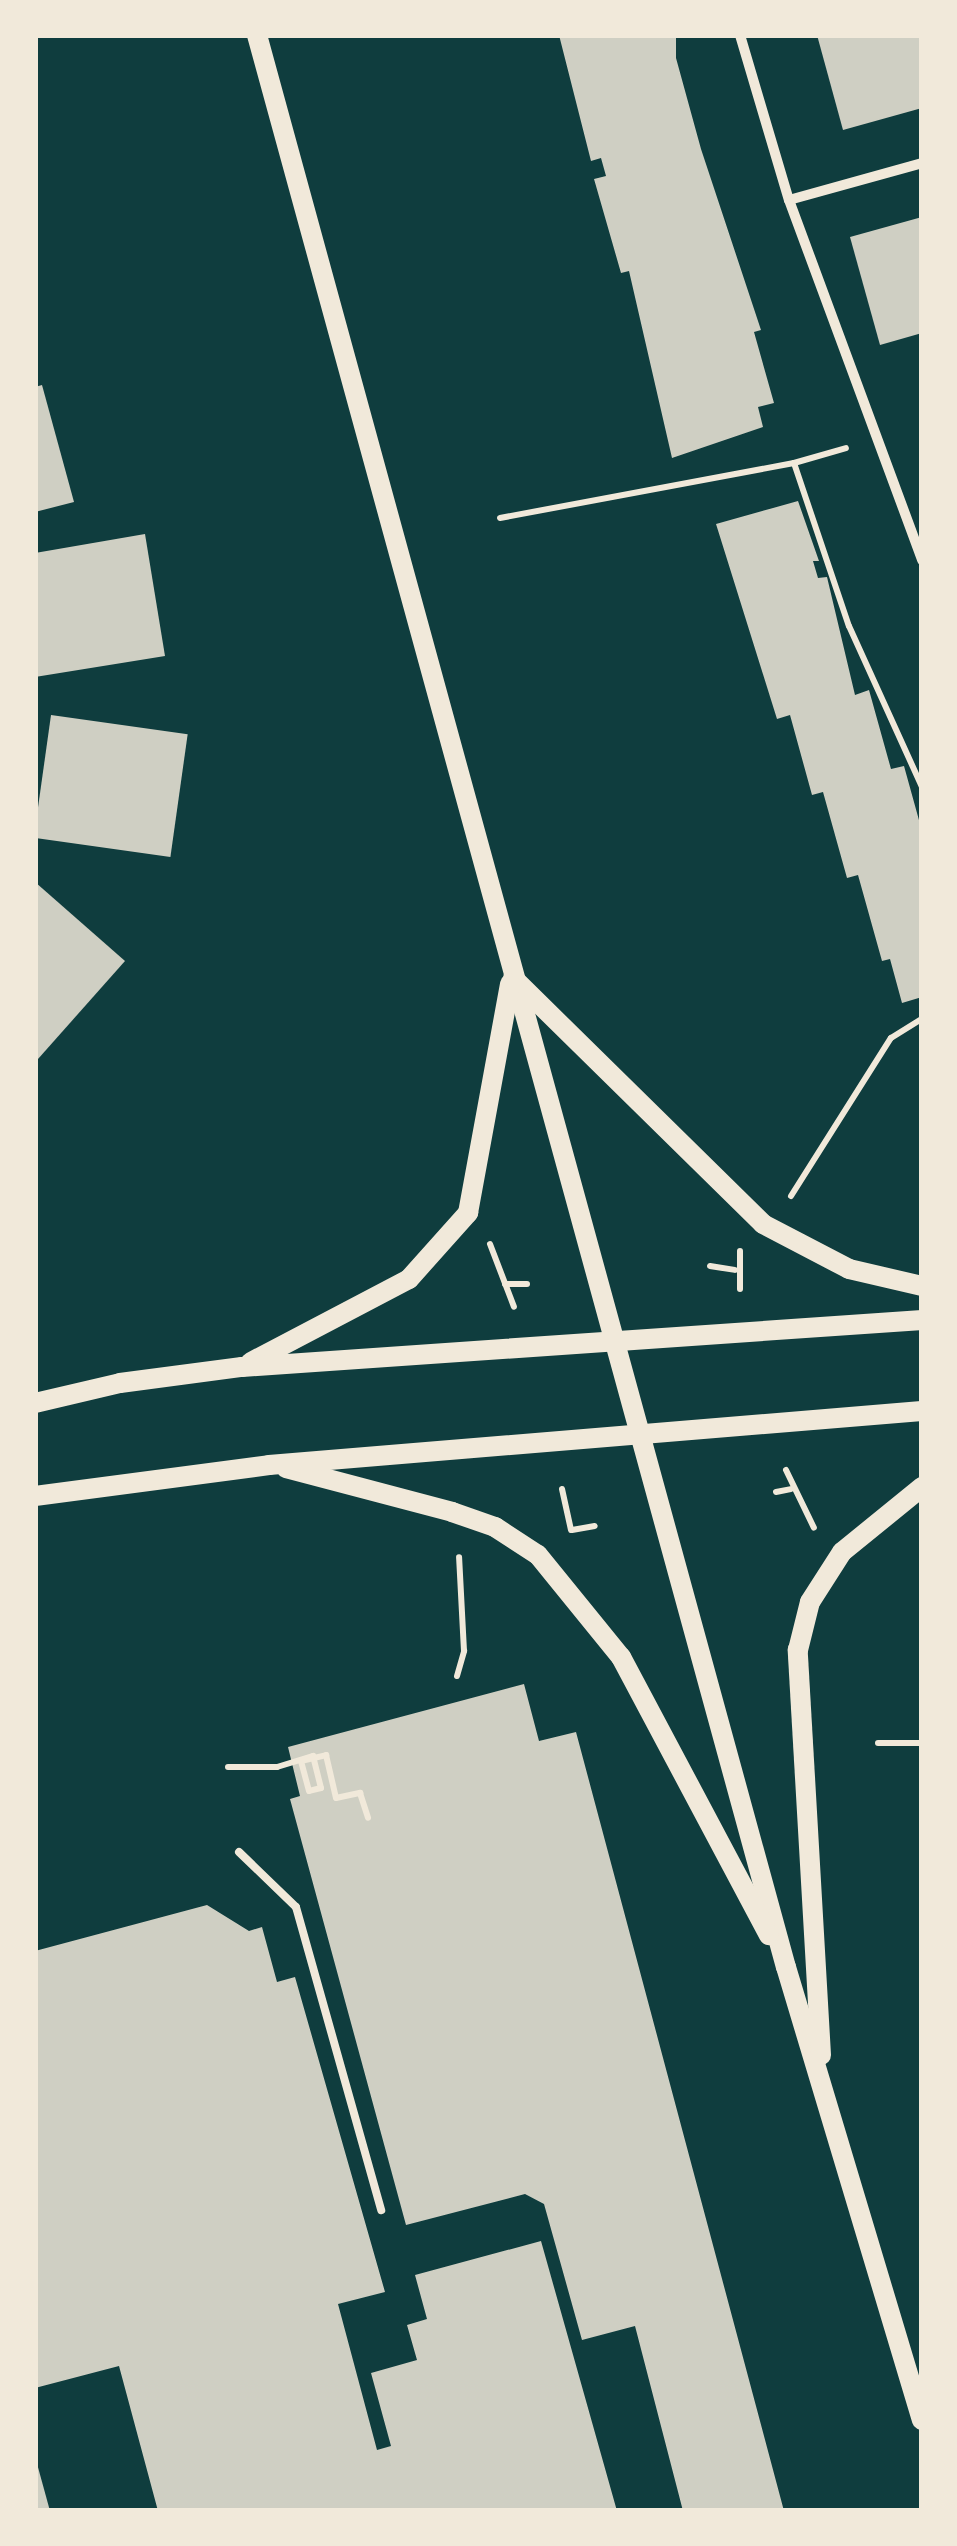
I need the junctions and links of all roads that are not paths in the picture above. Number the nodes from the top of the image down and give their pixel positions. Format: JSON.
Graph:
{"nodes":[{"id":1,"x":257,"y":35,"type":"edge"},
{"id":2,"x":740,"y":35,"type":"edge"},
{"id":3,"x":922,"y":163,"type":"edge"},
{"id":4,"x":789,"y":200,"type":"junction"},
{"id":5,"x":922,"y":560,"type":"edge"},
{"id":6,"x":512,"y":977,"type":"junction"},
{"id":7,"x":922,"y":1286,"type":"edge"},
{"id":8,"x":922,"y":1320,"type":"edge"},
{"id":9,"x":616,"y":1346,"type":"junction"},
{"id":10,"x":242,"y":1367,"type":"junction"},
{"id":11,"x":35,"y":1403,"type":"edge"},
{"id":12,"x":922,"y":1411,"type":"edge"},
{"id":13,"x":639,"y":1433,"type":"junction"},
{"id":14,"x":269,"y":1464,"type":"junction"},
{"id":15,"x":922,"y":1487,"type":"edge"},
{"id":16,"x":35,"y":1496,"type":"edge"},
{"id":17,"x":239,"y":1852,"type":"dead end"},
{"id":18,"x":786,"y":1967,"type":"junction"},
{"id":19,"x":822,"y":2088,"type":"junction"},
{"id":20,"x":381,"y":2210,"type":"dead end"},
{"id":21,"x":922,"y":2420,"type":"edge"}],
"edges":[{"from":1,"to":6,"type":"main road"},
{"from":2,"to":4,"type":"street"},
{"from":3,"to":4,"type":"street"},
{"from":4,"to":5,"type":"street"},
{"from":6,"to":7,"type":"main road"},
{"from":6,"to":9,"type":"main road"},
{"from":6,"to":10,"type":"main road"},
{"from":8,"to":9,"type":"main road"},
{"from":9,"to":10,"type":"main road"},
{"from":9,"to":13,"type":"main road"},
{"from":10,"to":11,"type":"main road"},
{"from":12,"to":13,"type":"main road"},
{"from":13,"to":14,"type":"main road"},
{"from":13,"to":18,"type":"main road"},
{"from":14,"to":16,"type":"main road"},
{"from":14,"to":18,"type":"main road"},
{"from":15,"to":19,"type":"main road"},
{"from":17,"to":20,"type":"lane"},
{"from":18,"to":19,"type":"main road"},
{"from":19,"to":21,"type":"main road"}]}
